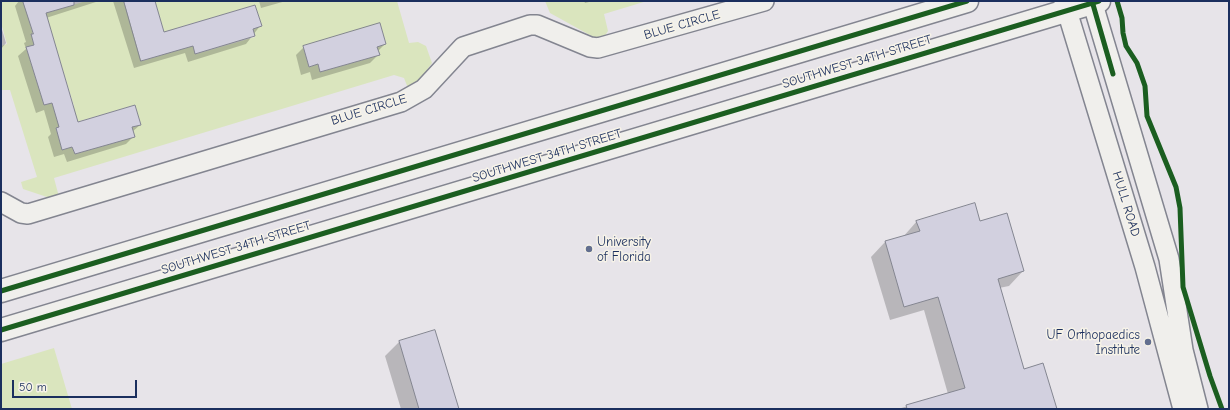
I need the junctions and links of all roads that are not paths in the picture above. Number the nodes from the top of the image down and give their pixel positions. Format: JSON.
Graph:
{"nodes":[{"id":1,"x":764,"y":1,"type":"edge"},
{"id":2,"x":967,"y":1,"type":"edge"},
{"id":3,"x":1094,"y":2,"type":"edge"},
{"id":4,"x":1065,"y":6,"type":"edge"},
{"id":5,"x":1,"y":202,"type":"edge"},
{"id":6,"x":1,"y":290,"type":"edge"},
{"id":7,"x":1,"y":330,"type":"edge"},
{"id":8,"x":1183,"y":409,"type":"edge"},
{"id":9,"x":1198,"y":409,"type":"edge"}],
"edges":[{"from":1,"to":5,"type":"street","name":"BLUE CIRCLE"},
{"from":2,"to":6,"type":"main road","name":"SOUTHWEST 34TH STREET"},
{"from":3,"to":4,"type":"main road","name":"SOUTHWEST 34TH STREET"},
{"from":3,"to":9,"type":"street","name":"HULL ROAD"},
{"from":4,"to":7,"type":"main road","name":"SOUTHWEST 34TH STREET"},
{"from":4,"to":8,"type":"street","name":"HULL ROAD"}]}
